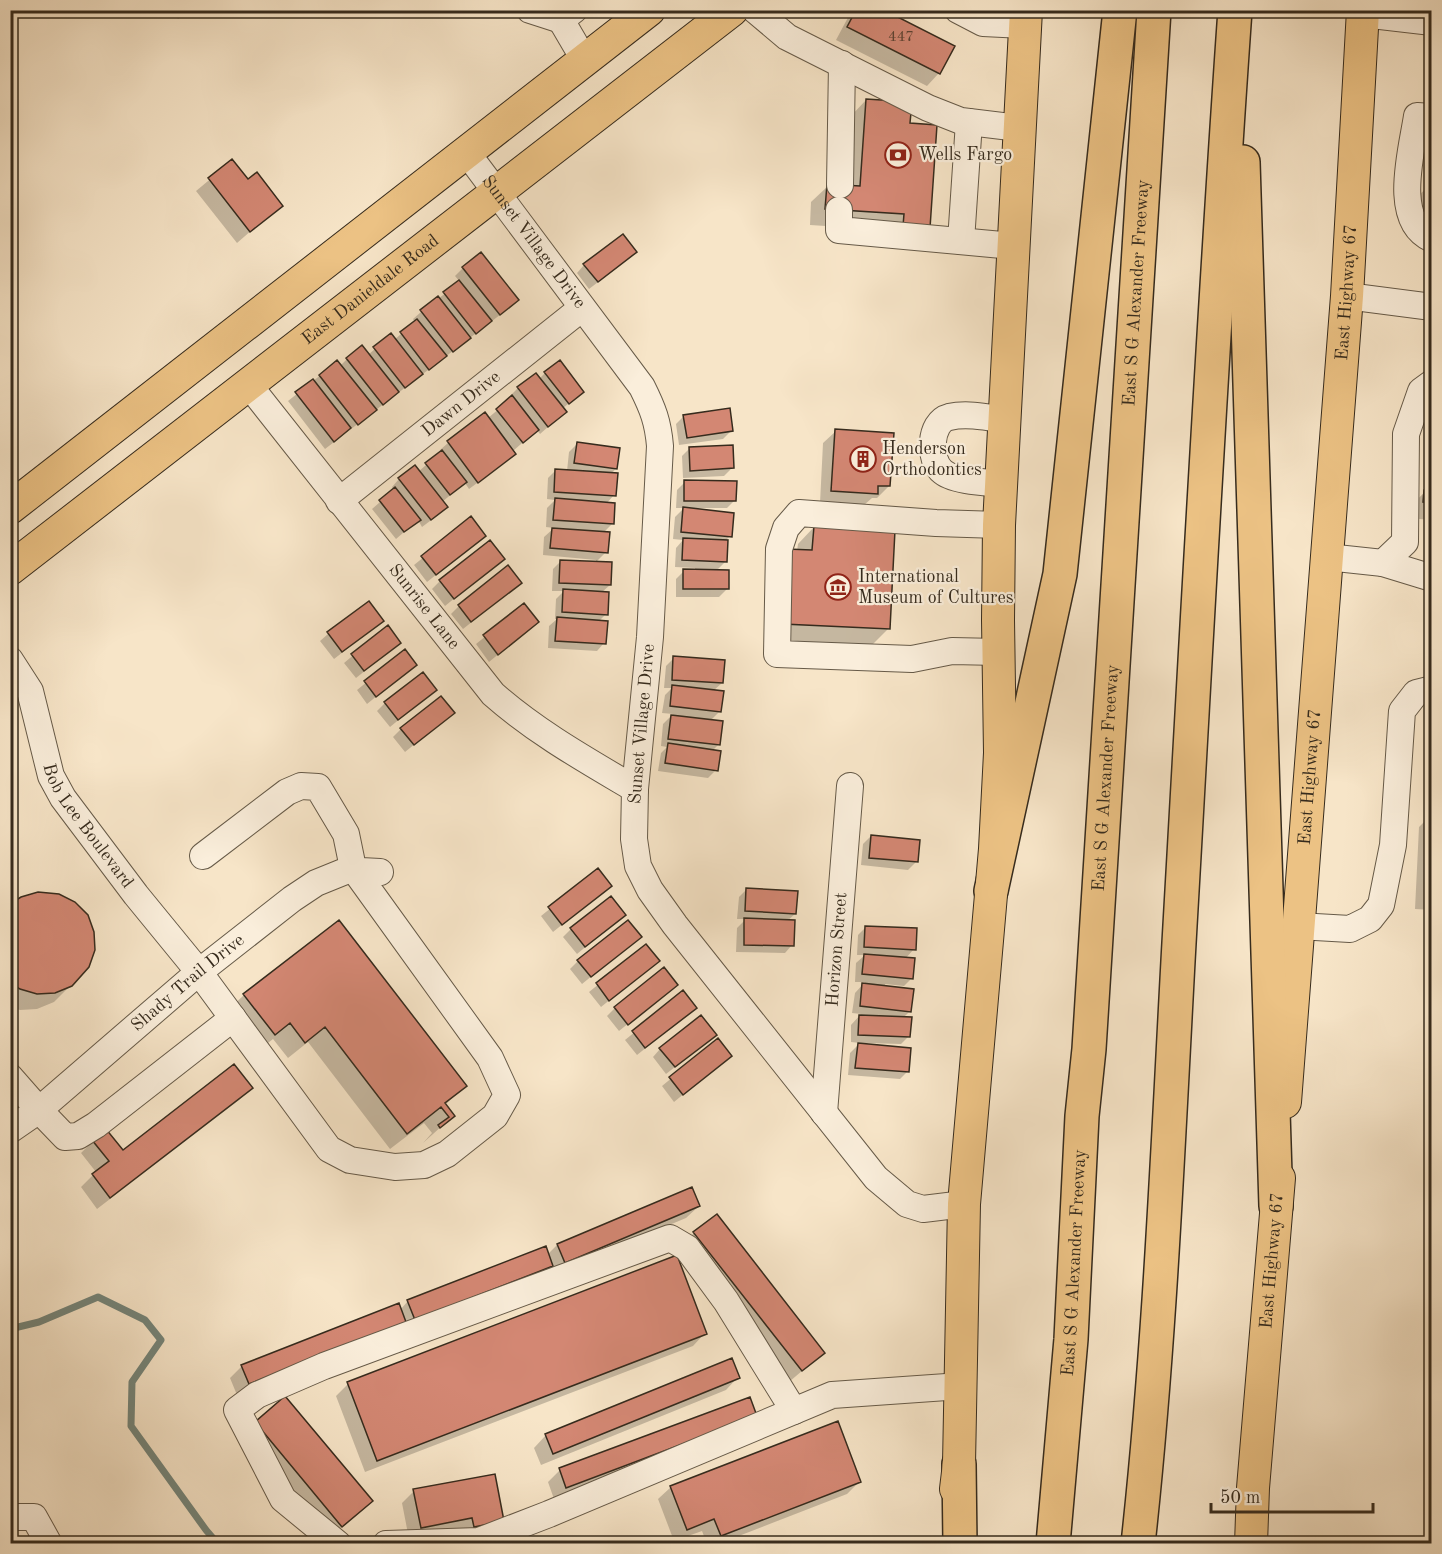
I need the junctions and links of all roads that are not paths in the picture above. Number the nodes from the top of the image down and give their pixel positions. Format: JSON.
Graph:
{"nodes":[{"id":1,"x":530,"y":10,"type":"edge"},
{"id":2,"x":649,"y":10,"type":"edge"},
{"id":3,"x":732,"y":10,"type":"edge"},
{"id":4,"x":755,"y":10,"type":"edge"},
{"id":5,"x":1120,"y":10,"type":"edge"},
{"id":6,"x":1154,"y":10,"type":"edge"},
{"id":7,"x":1236,"y":10,"type":"edge"},
{"id":8,"x":1363,"y":12,"type":"edge"},
{"id":9,"x":969,"y":13,"type":"edge"},
{"id":10,"x":568,"y":15,"type":"edge"},
{"id":11,"x":1025,"y":18,"type":"edge"},
{"id":12,"x":1431,"y":22,"type":"edge"},
{"id":13,"x":585,"y":61,"type":"junction"},
{"id":14,"x":842,"y":64,"type":"junction"},
{"id":15,"x":1431,"y":117,"type":"edge"},
{"id":16,"x":969,"y":122,"type":"junction"},
{"id":17,"x":1019,"y":128,"type":"junction"},
{"id":18,"x":467,"y":153,"type":"junction"},
{"id":19,"x":840,"y":185,"type":"dead end"},
{"id":20,"x":496,"y":192,"type":"junction"},
{"id":21,"x":839,"y":210,"type":"dead end"},
{"id":22,"x":1431,"y":239,"type":"edge"},
{"id":23,"x":961,"y":241,"type":"junction"},
{"id":24,"x":1013,"y":246,"type":"junction"},
{"id":25,"x":345,"y":248,"type":"junction"},
{"id":26,"x":374,"y":287,"type":"junction"},
{"id":27,"x":1347,"y":296,"type":"junction"},
{"id":28,"x":1431,"y":307,"type":"edge"},
{"id":29,"x":582,"y":308,"type":"junction"},
{"id":30,"x":1431,"y":383,"type":"edge"},
{"id":31,"x":248,"y":384,"type":"junction"},
{"id":32,"x":1004,"y":420,"type":"junction"},
{"id":33,"x":1001,"y":483,"type":"junction"},
{"id":34,"x":339,"y":501,"type":"junction"},
{"id":35,"x":10,"y":508,"type":"edge"},
{"id":36,"x":999,"y":525,"type":"junction"},
{"id":37,"x":1327,"y":557,"type":"junction"},
{"id":38,"x":1383,"y":563,"type":"junction"},
{"id":39,"x":10,"y":568,"type":"edge"},
{"id":40,"x":1431,"y":578,"type":"edge"},
{"id":41,"x":998,"y":652,"type":"junction"},
{"id":42,"x":10,"y":660,"type":"edge"},
{"id":43,"x":1431,"y":689,"type":"edge"},
{"id":44,"x":850,"y":786,"type":"dead end"},
{"id":45,"x":635,"y":789,"type":"junction"},
{"id":46,"x":203,"y":855,"type":"dead end"},
{"id":47,"x":353,"y":868,"type":"junction"},
{"id":48,"x":380,"y":872,"type":"dead end"},
{"id":49,"x":991,"y":891,"type":"junction"},
{"id":50,"x":1298,"y":926,"type":"junction"},
{"id":51,"x":199,"y":972,"type":"junction"},
{"id":52,"x":233,"y":1018,"type":"junction"},
{"id":53,"x":10,"y":1077,"type":"edge"},
{"id":54,"x":39,"y":1110,"type":"junction"},
{"id":55,"x":824,"y":1113,"type":"junction"},
{"id":56,"x":10,"y":1130,"type":"edge"},
{"id":57,"x":964,"y":1204,"type":"junction"},
{"id":58,"x":1276,"y":1206,"type":"junction"},
{"id":59,"x":960,"y":1386,"type":"junction"},
{"id":60,"x":794,"y":1411,"type":"junction"},
{"id":61,"x":959,"y":1464,"type":"junction"},
{"id":62,"x":10,"y":1517,"type":"edge"},
{"id":63,"x":49,"y":1544,"type":"edge"},
{"id":64,"x":338,"y":1544,"type":"edge"},
{"id":65,"x":386,"y":1544,"type":"edge"},
{"id":66,"x":951,"y":1544,"type":"edge"},
{"id":67,"x":960,"y":1544,"type":"edge"},
{"id":68,"x":1053,"y":1544,"type":"edge"},
{"id":69,"x":1138,"y":1544,"type":"edge"},
{"id":70,"x":1251,"y":1544,"type":"edge"}],
"edges":[{"from":1,"to":10,"type":"street"},
{"from":2,"to":13,"type":"main road"},
{"from":3,"to":20,"type":"main road","name":"East Danieldale Road"},
{"from":4,"to":14,"type":"street"},
{"from":5,"to":49,"type":"highway"},
{"from":6,"to":68,"type":"highway","name":"East S G Alexander Freeway"},
{"from":7,"to":58,"type":"highway"},
{"from":7,"to":69,"type":"highway"},
{"from":8,"to":12,"type":"street"},
{"from":8,"to":27,"type":"main road","name":"East Highway 67"},
{"from":9,"to":11,"type":"street"},
{"from":10,"to":13,"type":"street"},
{"from":11,"to":17,"type":"main road"},
{"from":13,"to":18,"type":"main road"},
{"from":14,"to":16,"type":"street"},
{"from":14,"to":19,"type":"street"},
{"from":15,"to":22,"type":"street"},
{"from":16,"to":17,"type":"street"},
{"from":16,"to":23,"type":"street"},
{"from":17,"to":24,"type":"main road"},
{"from":18,"to":20,"type":"street","name":"Sunset Village Drive"},
{"from":18,"to":25,"type":"main road"},
{"from":20,"to":26,"type":"main road","name":"East Danieldale Road"},
{"from":20,"to":29,"type":"street","name":"Sunset Village Drive"},
{"from":21,"to":23,"type":"street"},
{"from":23,"to":24,"type":"street"},
{"from":24,"to":32,"type":"main road"},
{"from":25,"to":26,"type":"main road"},
{"from":25,"to":35,"type":"main road"},
{"from":26,"to":31,"type":"main road","name":"East Danieldale Road"},
{"from":27,"to":28,"type":"street"},
{"from":27,"to":37,"type":"main road","name":"East Highway 67"},
{"from":29,"to":34,"type":"street","name":"Dawn Drive"},
{"from":29,"to":45,"type":"street","name":"Sunset Village Drive"},
{"from":30,"to":38,"type":"street"},
{"from":31,"to":34,"type":"street","name":"Sunrise Lane"},
{"from":31,"to":39,"type":"main road","name":"East Danieldale Road"},
{"from":32,"to":33,"type":"main road"},
{"from":32,"to":33,"type":"street"},
{"from":33,"to":36,"type":"main road"},
{"from":34,"to":45,"type":"street","name":"Sunrise Lane"},
{"from":36,"to":41,"type":"main road"},
{"from":36,"to":41,"type":"street"},
{"from":37,"to":38,"type":"street"},
{"from":37,"to":50,"type":"main road","name":"East Highway 67"},
{"from":38,"to":40,"type":"street"},
{"from":41,"to":49,"type":"main road"},
{"from":42,"to":51,"type":"street","name":"Bob Lee Boulevard"},
{"from":43,"to":50,"type":"street"},
{"from":44,"to":55,"type":"street","name":"Horizon Street"},
{"from":45,"to":55,"type":"street","name":"Sunset Village Drive"},
{"from":46,"to":47,"type":"street"},
{"from":47,"to":48,"type":"street"},
{"from":47,"to":51,"type":"street","name":"Shady Trail Drive"},
{"from":47,"to":52,"type":"street","name":"Bob Lee Boulevard"},
{"from":49,"to":57,"type":"main road"},
{"from":50,"to":58,"type":"main road","name":"East Highway 67"},
{"from":51,"to":52,"type":"street","name":"Bob Lee Boulevard"},
{"from":51,"to":54,"type":"street","name":"Shady Trail Drive"},
{"from":52,"to":54,"type":"street"},
{"from":53,"to":54,"type":"street"},
{"from":54,"to":56,"type":"street","name":"Shady Trail Drive"},
{"from":55,"to":57,"type":"street","name":"Sunset Village Drive"},
{"from":57,"to":59,"type":"main road"},
{"from":58,"to":70,"type":"main road","name":"East Highway 67"},
{"from":59,"to":60,"type":"street"},
{"from":59,"to":61,"type":"main road"},
{"from":60,"to":64,"type":"street"},
{"from":60,"to":65,"type":"street"},
{"from":61,"to":66,"type":"main road"},
{"from":61,"to":67,"type":"highway"},
{"from":62,"to":63,"type":"street"}]}
